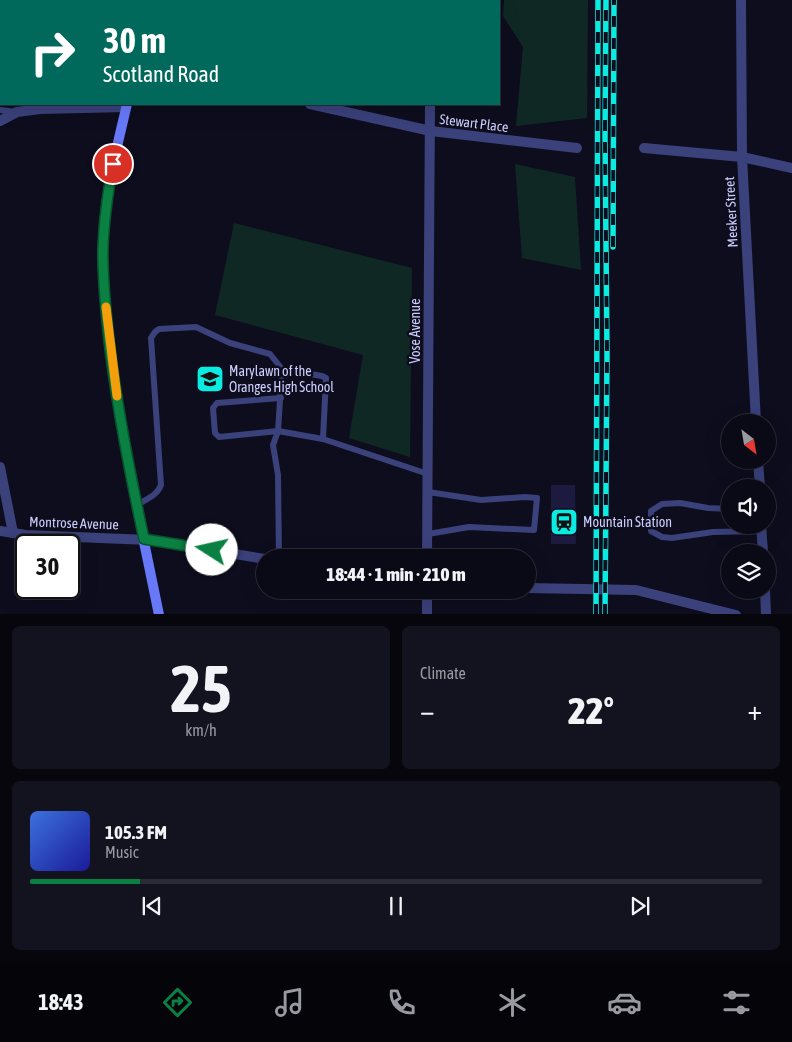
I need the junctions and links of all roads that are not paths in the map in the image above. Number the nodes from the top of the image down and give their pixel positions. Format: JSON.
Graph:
{"nodes":[{"id":1,"x":741,"y":0,"type":"edge"},
{"id":2,"x":127,"y":105,"type":"edge"},
{"id":3,"x":314,"y":105,"type":"edge"},
{"id":4,"x":430,"y":105,"type":"edge"},
{"id":5,"x":0,"y":110,"type":"edge"},
{"id":6,"x":17,"y":112,"type":"junction"},
{"id":7,"x":0,"y":121,"type":"edge"},
{"id":8,"x":431,"y":131,"type":"junction"},
{"id":9,"x":577,"y":148,"type":"dead end"},
{"id":10,"x":644,"y":148,"type":"dead end"},
{"id":11,"x":742,"y":157,"type":"junction"},
{"id":12,"x":792,"y":168,"type":"edge"},
{"id":13,"x":282,"y":368,"type":"junction"},
{"id":14,"x":280,"y":398,"type":"junction"},
{"id":15,"x":756,"y":414,"type":"edge"},
{"id":16,"x":278,"y":431,"type":"junction"},
{"id":17,"x":323,"y":439,"type":"junction"},
{"id":18,"x":0,"y":467,"type":"edge"},
{"id":19,"x":428,"y":474,"type":"junction"},
{"id":20,"x":428,"y":492,"type":"junction"},
{"id":21,"x":137,"y":505,"type":"junction"},
{"id":22,"x":721,"y":509,"type":"edge"},
{"id":23,"x":0,"y":531,"type":"edge"},
{"id":24,"x":721,"y":531,"type":"edge"},
{"id":25,"x":13,"y":533,"type":"junction"},
{"id":26,"x":428,"y":534,"type":"junction"},
{"id":27,"x":144,"y":539,"type":"junction"},
{"id":28,"x":279,"y":549,"type":"edge"},
{"id":29,"x":427,"y":549,"type":"edge"},
{"id":30,"x":256,"y":558,"type":"edge"},
{"id":31,"x":536,"y":588,"type":"edge"},
{"id":32,"x":427,"y":599,"type":"edge"},
{"id":33,"x":765,"y":599,"type":"edge"},
{"id":34,"x":159,"y":614,"type":"edge"},
{"id":35,"x":427,"y":614,"type":"edge"},
{"id":36,"x":736,"y":614,"type":"edge"},
{"id":37,"x":766,"y":614,"type":"edge"}],
"edges":[{"from":1,"to":11,"type":"street","name":"Meeker Street"},
{"from":2,"to":6,"type":"street"},
{"from":2,"to":21,"type":"main road"},
{"from":3,"to":8,"type":"street","name":"Stewart Place"},
{"from":4,"to":8,"type":"street","name":"Vose Avenue"},
{"from":5,"to":6,"type":"lane"},
{"from":6,"to":7,"type":"street"},
{"from":8,"to":9,"type":"street","name":"Stewart Place"},
{"from":8,"to":19,"type":"street","name":"Vose Avenue"},
{"from":10,"to":11,"type":"street"},
{"from":11,"to":12,"type":"street"},
{"from":11,"to":15,"type":"street","name":"Meeker Street"},
{"from":13,"to":14,"type":"lane"},
{"from":13,"to":17,"type":"lane"},
{"from":13,"to":21,"type":"lane"},
{"from":14,"to":16,"type":"lane"},
{"from":14,"to":16,"type":"lane"},
{"from":16,"to":17,"type":"lane"},
{"from":16,"to":28,"type":"lane"},
{"from":17,"to":19,"type":"lane"},
{"from":18,"to":25,"type":"street"},
{"from":19,"to":20,"type":"street","name":"Vose Avenue"},
{"from":20,"to":26,"type":"street","name":"Vose Avenue"},
{"from":20,"to":26,"type":"lane"},
{"from":21,"to":27,"type":"main road"},
{"from":22,"to":24,"type":"lane"},
{"from":23,"to":25,"type":"street","name":"Montrose Avenue"},
{"from":25,"to":27,"type":"street","name":"Montrose Avenue"},
{"from":26,"to":29,"type":"street","name":"Vose Avenue"},
{"from":27,"to":30,"type":"street","name":"Montrose Avenue"},
{"from":27,"to":34,"type":"main road"},
{"from":31,"to":36,"type":"street"},
{"from":32,"to":35,"type":"street"},
{"from":33,"to":37,"type":"street"}]}
